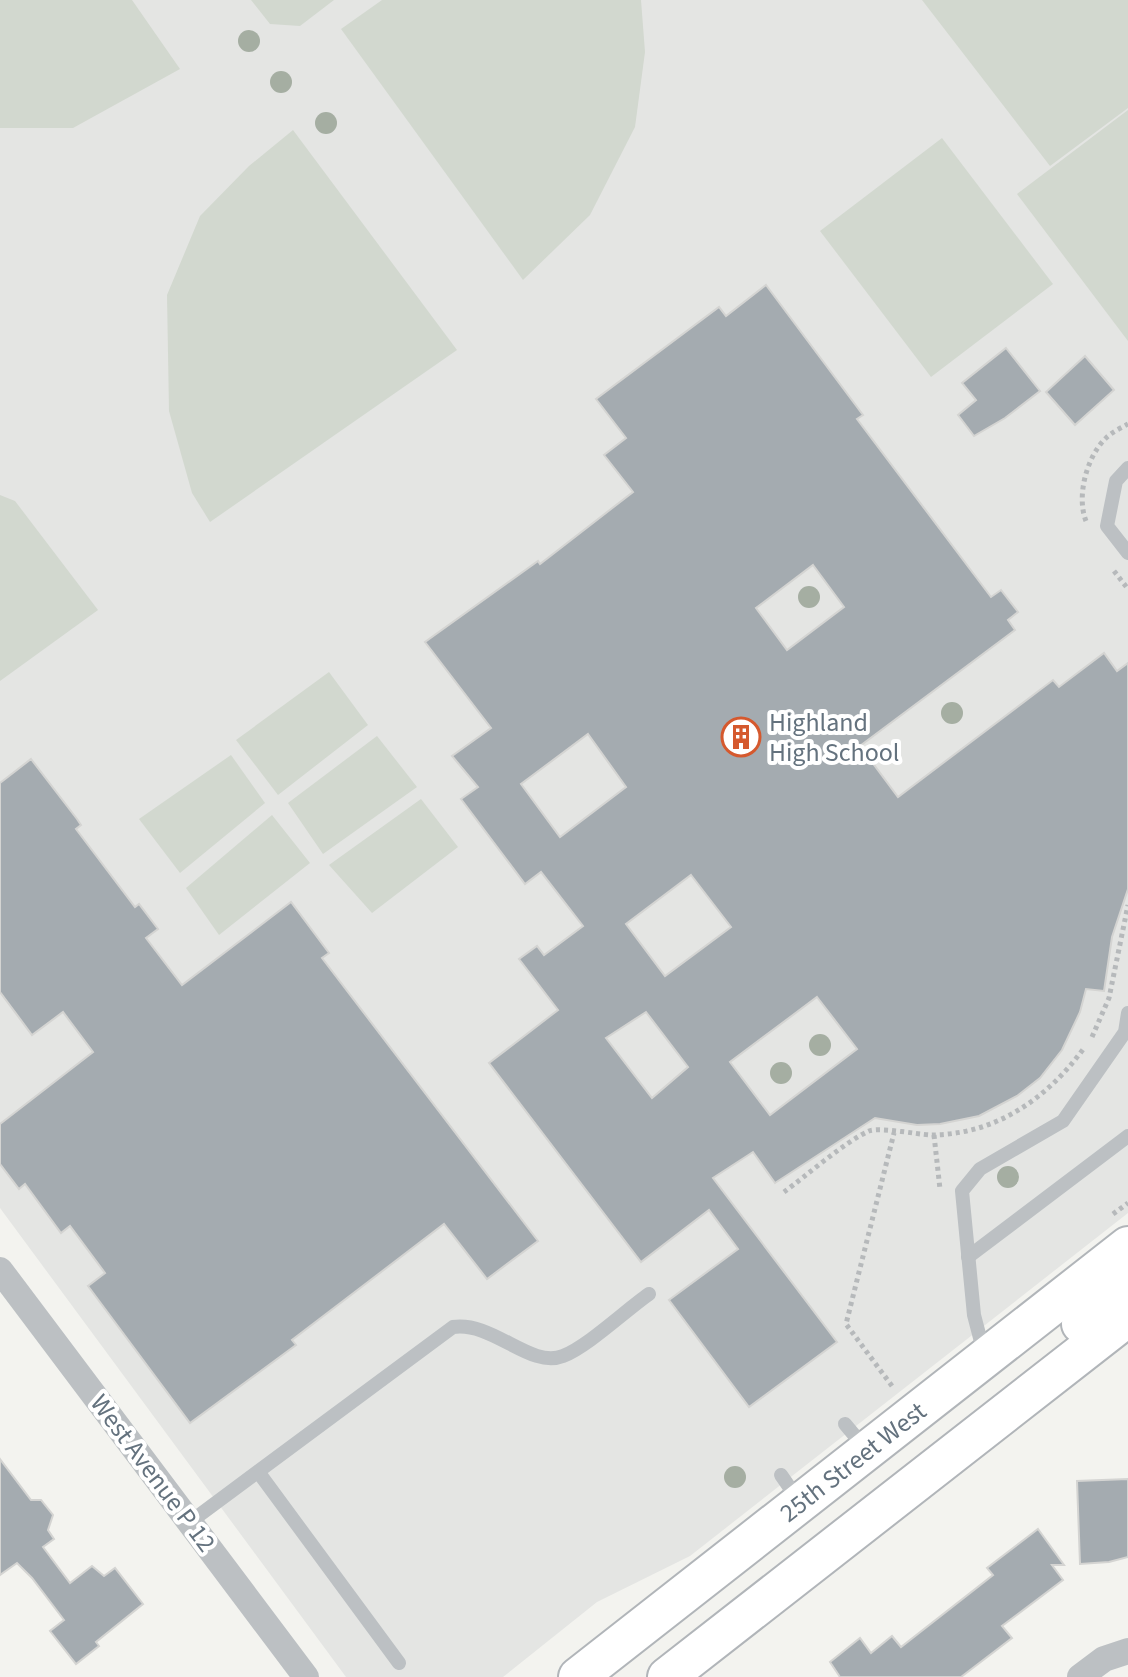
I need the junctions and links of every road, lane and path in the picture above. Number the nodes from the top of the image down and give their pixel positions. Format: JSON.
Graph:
{"nodes":[{"id":1,"x":1128,"y":468,"type":"edge"},
{"id":2,"x":1128,"y":553,"type":"edge"},
{"id":3,"x":1128,"y":905,"type":"edge"},
{"id":4,"x":1128,"y":1013,"type":"edge"},
{"id":5,"x":1126,"y":1033,"type":"edge"},
{"id":6,"x":894,"y":1133,"type":"junction"},
{"id":7,"x":1128,"y":1136,"type":"edge"},
{"id":8,"x":784,"y":1192,"type":"dead end"},
{"id":9,"x":1128,"y":1246,"type":"edge"},
{"id":10,"x":968,"y":1257,"type":"junction"},
{"id":11,"x":0,"y":1270,"type":"edge"},
{"id":12,"x":1128,"y":1284,"type":"edge"},
{"id":13,"x":649,"y":1294,"type":"dead end"},
{"id":14,"x":1128,"y":1317,"type":"edge"},
{"id":15,"x":986,"y":1359,"type":"junction"},
{"id":16,"x":892,"y":1386,"type":"dead end"},
{"id":17,"x":1039,"y":1386,"type":"junction"},
{"id":18,"x":259,"y":1473,"type":"junction"},
{"id":19,"x":190,"y":1522,"type":"junction"},
{"id":20,"x":1128,"y":1651,"type":"edge"},
{"id":21,"x":399,"y":1663,"type":"dead end"},
{"id":22,"x":306,"y":1677,"type":"edge"},
{"id":23,"x":578,"y":1677,"type":"edge"},
{"id":24,"x":667,"y":1677,"type":"edge"},
{"id":25,"x":1080,"y":1677,"type":"edge"}],
"edges":[{"from":1,"to":2,"type":"lane"},
{"from":3,"to":6,"type":"path"},
{"from":4,"to":5,"type":"lane"},
{"from":5,"to":10,"type":"lane"},
{"from":6,"to":8,"type":"path"},
{"from":6,"to":16,"type":"path"},
{"from":7,"to":10,"type":"lane"},
{"from":9,"to":15,"type":"main road","name":"25th Street West"},
{"from":10,"to":15,"type":"lane"},
{"from":11,"to":19,"type":"street","name":"West Avenue P 12"},
{"from":12,"to":17,"type":"main road"},
{"from":13,"to":18,"type":"lane"},
{"from":14,"to":17,"type":"main road","name":"25th Street West"},
{"from":15,"to":23,"type":"main road","name":"25th Street West"},
{"from":17,"to":24,"type":"main road","name":"25th Street West"},
{"from":18,"to":19,"type":"lane"},
{"from":18,"to":21,"type":"lane"},
{"from":19,"to":22,"type":"street","name":"West Avenue P 12"},
{"from":20,"to":25,"type":"street"}]}
